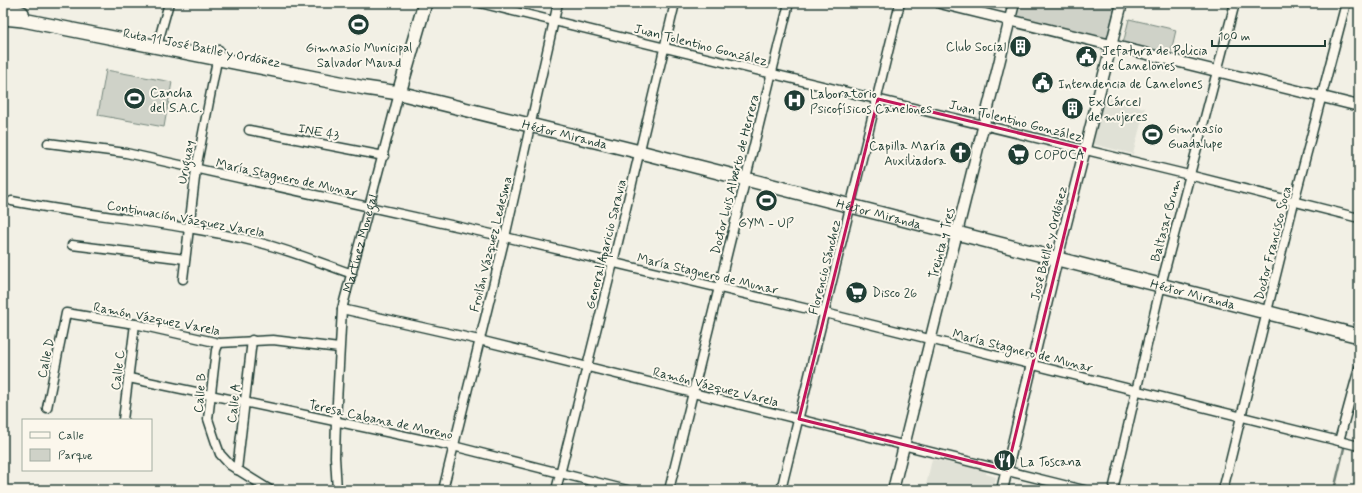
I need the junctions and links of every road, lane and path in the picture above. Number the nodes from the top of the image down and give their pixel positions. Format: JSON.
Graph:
{"nodes":[{"id":1,"x":169,"y":3,"type":"edge"},
{"id":2,"x":424,"y":3,"type":"edge"},
{"id":3,"x":480,"y":3,"type":"edge"},
{"id":4,"x":558,"y":3,"type":"edge"},
{"id":5,"x":675,"y":3,"type":"edge"},
{"id":6,"x":789,"y":3,"type":"edge"},
{"id":7,"x":900,"y":3,"type":"edge"},
{"id":8,"x":940,"y":3,"type":"edge"},
{"id":9,"x":1014,"y":3,"type":"edge"},
{"id":10,"x":1122,"y":3,"type":"edge"},
{"id":11,"x":1234,"y":3,"type":"edge"},
{"id":12,"x":1346,"y":3,"type":"edge"},
{"id":13,"x":3,"y":7,"type":"edge"},
{"id":14,"x":3,"y":18,"type":"edge"},
{"id":15,"x":1010,"y":20,"type":"junction"},
{"id":16,"x":553,"y":21,"type":"junction"},
{"id":17,"x":158,"y":43,"type":"junction"},
{"id":18,"x":1112,"y":46,"type":"junction"},
{"id":19,"x":664,"y":47,"type":"junction"},
{"id":20,"x":219,"y":54,"type":"junction"},
{"id":21,"x":1217,"y":71,"type":"junction"},
{"id":22,"x":772,"y":73,"type":"junction"},
{"id":23,"x":400,"y":90,"type":"junction"},
{"id":24,"x":1321,"y":97,"type":"junction"},
{"id":25,"x":878,"y":99,"type":"junction"},
{"id":26,"x":1359,"y":106,"type":"edge"},
{"id":27,"x":531,"y":124,"type":"junction"},
{"id":28,"x":983,"y":124,"type":"junction"},
{"id":29,"x":249,"y":130,"type":"dead end"},
{"id":30,"x":48,"y":143,"type":"dead end"},
{"id":31,"x":1085,"y":149,"type":"junction"},
{"id":32,"x":640,"y":152,"type":"junction"},
{"id":33,"x":384,"y":156,"type":"junction"},
{"id":34,"x":196,"y":169,"type":"junction"},
{"id":35,"x":1189,"y":175,"type":"junction"},
{"id":36,"x":745,"y":180,"type":"junction"},
{"id":37,"x":12,"y":201,"type":"dead end"},
{"id":38,"x":1294,"y":202,"type":"junction"},
{"id":39,"x":852,"y":206,"type":"junction"},
{"id":40,"x":370,"y":207,"type":"junction"},
{"id":41,"x":1359,"y":218,"type":"edge"},
{"id":42,"x":188,"y":229,"type":"junction"},
{"id":43,"x":957,"y":233,"type":"junction"},
{"id":44,"x":505,"y":237,"type":"junction"},
{"id":45,"x":72,"y":245,"type":"dead end"},
{"id":46,"x":185,"y":259,"type":"junction"},
{"id":47,"x":1058,"y":259,"type":"junction"},
{"id":48,"x":613,"y":263,"type":"junction"},
{"id":49,"x":352,"y":274,"type":"junction"},
{"id":50,"x":183,"y":279,"type":"dead end"},
{"id":51,"x":1161,"y":285,"type":"junction"},
{"id":52,"x":718,"y":288,"type":"junction"},
{"id":53,"x":342,"y":309,"type":"junction"},
{"id":54,"x":1267,"y":312,"type":"junction"},
{"id":55,"x":66,"y":313,"type":"joint"},
{"id":56,"x":824,"y":313,"type":"junction"},
{"id":57,"x":135,"y":324,"type":"junction"},
{"id":58,"x":1359,"y":336,"type":"edge"},
{"id":59,"x":931,"y":339,"type":"junction"},
{"id":60,"x":252,"y":340,"type":"junction"},
{"id":61,"x":479,"y":340,"type":"junction"},
{"id":62,"x":219,"y":343,"type":"junction"},
{"id":63,"x":339,"y":348,"type":"junction"},
{"id":64,"x":1033,"y":364,"type":"junction"},
{"id":65,"x":588,"y":366,"type":"junction"},
{"id":66,"x":1359,"y":368,"type":"edge"},
{"id":67,"x":129,"y":378,"type":"junction"},
{"id":68,"x":1138,"y":390,"type":"junction"},
{"id":69,"x":693,"y":392,"type":"junction"},
{"id":70,"x":210,"y":395,"type":"junction"},
{"id":71,"x":245,"y":402,"type":"junction"},
{"id":72,"x":47,"y":408,"type":"dead end"},
{"id":73,"x":1241,"y":416,"type":"junction"},
{"id":74,"x":122,"y":419,"type":"edge"},
{"id":75,"x":799,"y":419,"type":"junction"},
{"id":76,"x":336,"y":421,"type":"junction"},
{"id":77,"x":1339,"y":441,"type":"junction"},
{"id":78,"x":904,"y":445,"type":"junction"},
{"id":79,"x":453,"y":446,"type":"junction"},
{"id":80,"x":1359,"y":446,"type":"edge"},
{"id":81,"x":237,"y":470,"type":"junction"},
{"id":82,"x":1007,"y":470,"type":"junction"},
{"id":83,"x":560,"y":474,"type":"junction"},
{"id":84,"x":266,"y":489,"type":"edge"},
{"id":85,"x":337,"y":490,"type":"edge"},
{"id":86,"x":442,"y":490,"type":"edge"},
{"id":87,"x":556,"y":490,"type":"edge"},
{"id":88,"x":627,"y":490,"type":"edge"},
{"id":89,"x":669,"y":490,"type":"edge"},
{"id":90,"x":781,"y":490,"type":"edge"},
{"id":91,"x":893,"y":490,"type":"edge"},
{"id":92,"x":1002,"y":490,"type":"edge"},
{"id":93,"x":1084,"y":490,"type":"edge"},
{"id":94,"x":1113,"y":490,"type":"edge"},
{"id":95,"x":1223,"y":490,"type":"edge"}],
"edges":[{"from":1,"to":17,"type":"street"},
{"from":2,"to":23,"type":"highway","name":"Martínez Monegal"},
{"from":3,"to":16,"type":"street","name":"Juan Tolentino González"},
{"from":4,"to":16,"type":"street","name":"Froilán Vázquez Ledesma"},
{"from":5,"to":19,"type":"street","name":"General Aparicio Saravia"},
{"from":6,"to":22,"type":"street","name":"Doctor Luis Alberto de Herrera"},
{"from":7,"to":25,"type":"street","name":"Florencio Sánchez"},
{"from":8,"to":15,"type":"street"},
{"from":9,"to":15,"type":"street","name":"Treinta y Tres"},
{"from":10,"to":18,"type":"street","name":"José Batlle y Ordóñez"},
{"from":11,"to":21,"type":"street","name":"Baltasar Brum"},
{"from":12,"to":24,"type":"street","name":"Doctor Francisco Soca"},
{"from":13,"to":17,"type":"highway","name":"Ruta 11 José Batlle y Ordóñez"},
{"from":14,"to":17,"type":"highway","name":"Ruta 11 José Batlle y Ordóñez"},
{"from":15,"to":18,"type":"street"},
{"from":15,"to":28,"type":"street","name":"Treinta y Tres"},
{"from":16,"to":19,"type":"street","name":"Juan Tolentino González"},
{"from":16,"to":27,"type":"street","name":"Froilán Vázquez Ledesma"},
{"from":17,"to":20,"type":"highway","name":"Ruta 11 José Batlle y Ordóñez"},
{"from":18,"to":21,"type":"street"},
{"from":18,"to":31,"type":"street","name":"José Batlle y Ordóñez"},
{"from":19,"to":22,"type":"street","name":"Juan Tolentino González"},
{"from":19,"to":32,"type":"street","name":"General Aparicio Saravia"},
{"from":20,"to":23,"type":"highway","name":"Ruta 11 José Batlle y Ordóñez"},
{"from":20,"to":34,"type":"street","name":"Uruguay"},
{"from":21,"to":24,"type":"street"},
{"from":21,"to":35,"type":"street","name":"Baltasar Brum"},
{"from":22,"to":25,"type":"street","name":"Juan Tolentino González"},
{"from":22,"to":36,"type":"street","name":"Doctor Luis Alberto de Herrera"},
{"from":23,"to":27,"type":"highway","name":"Héctor Miranda"},
{"from":23,"to":33,"type":"street","name":"Martínez Monegal"},
{"from":24,"to":26,"type":"street"},
{"from":24,"to":38,"type":"street","name":"Doctor Francisco Soca"},
{"from":25,"to":28,"type":"street","name":"Juan Tolentino González"},
{"from":25,"to":39,"type":"street","name":"Florencio Sánchez"},
{"from":27,"to":32,"type":"highway","name":"Héctor Miranda"},
{"from":27,"to":44,"type":"street","name":"Froilán Vázquez Ledesma"},
{"from":28,"to":31,"type":"street","name":"Juan Tolentino González"},
{"from":28,"to":43,"type":"street","name":"Treinta y Tres"},
{"from":29,"to":33,"type":"street","name":"INE 43"},
{"from":30,"to":34,"type":"street","name":"María Stagnero de Munar"},
{"from":31,"to":35,"type":"street","name":"Juan Tolentino González"},
{"from":31,"to":47,"type":"street","name":"José Batlle y Ordóñez"},
{"from":32,"to":36,"type":"highway","name":"Héctor Miranda"},
{"from":32,"to":48,"type":"street","name":"General Aparicio Saravia"},
{"from":33,"to":40,"type":"street","name":"Martínez Monegal"},
{"from":34,"to":40,"type":"street","name":"María Stagnero de Munar"},
{"from":34,"to":42,"type":"street","name":"Uruguay"},
{"from":35,"to":38,"type":"street","name":"Juan Tolentino González"},
{"from":35,"to":51,"type":"street","name":"Baltasar Brum"},
{"from":36,"to":39,"type":"highway","name":"Héctor Miranda"},
{"from":36,"to":52,"type":"street","name":"Doctor Luis Alberto de Herrera"},
{"from":37,"to":42,"type":"street","name":"Continuación Vázquez Varela"},
{"from":38,"to":41,"type":"street","name":"Juan Tolentino González"},
{"from":38,"to":54,"type":"street","name":"Doctor Francisco Soca"},
{"from":39,"to":43,"type":"highway","name":"Héctor Miranda"},
{"from":39,"to":56,"type":"street","name":"Florencio Sánchez"},
{"from":40,"to":44,"type":"street","name":"María Stagnero de Munar"},
{"from":40,"to":49,"type":"street","name":"Martínez Monegal"},
{"from":42,"to":46,"type":"street","name":"Uruguay"},
{"from":42,"to":49,"type":"street","name":"Continuación Vázquez Varela"},
{"from":43,"to":47,"type":"highway","name":"Héctor Miranda"},
{"from":43,"to":59,"type":"street","name":"Treinta y Tres"},
{"from":44,"to":48,"type":"street","name":"María Stagnero de Munar"},
{"from":44,"to":61,"type":"street","name":"Froilán Vázquez Ledesma"},
{"from":45,"to":46,"type":"street"},
{"from":46,"to":50,"type":"street","name":"Uruguay"},
{"from":47,"to":51,"type":"highway","name":"Héctor Miranda"},
{"from":47,"to":64,"type":"street","name":"José Batlle y Ordóñez"},
{"from":48,"to":52,"type":"street","name":"María Stagnero de Munar"},
{"from":48,"to":65,"type":"street","name":"General Aparicio Saravia"},
{"from":49,"to":53,"type":"street","name":"Martínez Monegal"},
{"from":51,"to":54,"type":"highway","name":"Héctor Miranda"},
{"from":51,"to":68,"type":"street","name":"Baltasar Brum"},
{"from":52,"to":56,"type":"street","name":"María Stagnero de Munar"},
{"from":52,"to":69,"type":"street","name":"Doctor Luis Alberto de Herrera"},
{"from":53,"to":61,"type":"street","name":"Ramón Vázquez Varela"},
{"from":53,"to":63,"type":"street","name":"Martínez Monegal"},
{"from":54,"to":58,"type":"highway","name":"Héctor Miranda"},
{"from":54,"to":73,"type":"street","name":"Doctor Francisco Soca"},
{"from":55,"to":57,"type":"street","name":"Ramón Vázquez Varela"},
{"from":55,"to":72,"type":"street","name":"Calle D"},
{"from":56,"to":59,"type":"street","name":"María Stagnero de Munar"},
{"from":56,"to":75,"type":"street","name":"Florencio Sánchez"},
{"from":57,"to":62,"type":"street","name":"Ramón Vázquez Varela"},
{"from":57,"to":67,"type":"street","name":"Calle C"},
{"from":59,"to":64,"type":"street","name":"María Stagnero de Munar"},
{"from":59,"to":78,"type":"street","name":"Treinta y Tres"},
{"from":60,"to":62,"type":"street","name":"Ramón Vázquez Varela"},
{"from":60,"to":63,"type":"street","name":"Ramón Vázquez Varela"},
{"from":60,"to":71,"type":"street","name":"Calle A"},
{"from":61,"to":65,"type":"street","name":"Ramón Vázquez Varela"},
{"from":61,"to":79,"type":"street","name":"Froilán Vázquez Ledesma"},
{"from":62,"to":70,"type":"street","name":"Calle B"},
{"from":63,"to":76,"type":"street","name":"Martínez Monegal"},
{"from":64,"to":68,"type":"street","name":"María Stagnero de Munar"},
{"from":64,"to":82,"type":"street","name":"José Batlle y Ordóñez"},
{"from":65,"to":69,"type":"street","name":"Ramón Vázquez Varela"},
{"from":65,"to":83,"type":"street","name":"General Aparicio Saravia"},
{"from":66,"to":77,"type":"street"},
{"from":67,"to":70,"type":"street","name":"Teresa Cabana de Moreno"},
{"from":67,"to":74,"type":"street","name":"Calle C"},
{"from":68,"to":73,"type":"street","name":"María Stagnero de Munar"},
{"from":68,"to":94,"type":"street","name":"Baltasar Brum"},
{"from":69,"to":75,"type":"street","name":"Ramón Vázquez Varela"},
{"from":69,"to":89,"type":"street","name":"Doctor Luis Alberto de Herrera"},
{"from":70,"to":71,"type":"street","name":"Teresa Cabana de Moreno"},
{"from":70,"to":81,"type":"street","name":"Calle B"},
{"from":71,"to":76,"type":"street","name":"Teresa Cabana de Moreno"},
{"from":71,"to":81,"type":"street","name":"Calle A"},
{"from":73,"to":77,"type":"street","name":"María Stagnero de Munar"},
{"from":73,"to":95,"type":"street","name":"Doctor Francisco Soca"},
{"from":75,"to":78,"type":"street","name":"Ramón Vázquez Varela"},
{"from":75,"to":90,"type":"street","name":"Florencio Sánchez"},
{"from":76,"to":79,"type":"street","name":"Teresa Cabana de Moreno"},
{"from":76,"to":85,"type":"street","name":"Martínez Monegal"},
{"from":77,"to":80,"type":"street","name":"María Stagnero de Munar"},
{"from":78,"to":82,"type":"street","name":"Ramón Vázquez Varela"},
{"from":78,"to":91,"type":"street","name":"Treinta y Tres"},
{"from":79,"to":83,"type":"street","name":"Teresa Cabana de Moreno"},
{"from":79,"to":86,"type":"street","name":"Froilán Vázquez Ledesma"},
{"from":81,"to":84,"type":"street","name":"Calle B"},
{"from":82,"to":92,"type":"street","name":"José Batlle y Ordóñez"},
{"from":82,"to":93,"type":"street","name":"Ramón Vázquez Varela"},
{"from":83,"to":87,"type":"street","name":"General Aparicio Saravia"},
{"from":83,"to":88,"type":"street","name":"Teresa Cabana de Moreno"}]}
